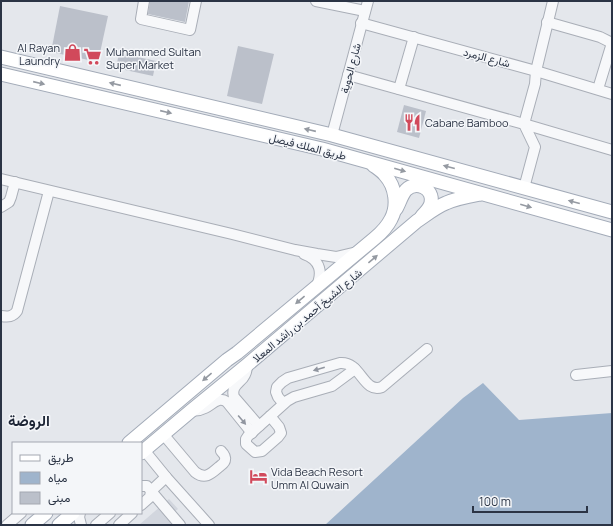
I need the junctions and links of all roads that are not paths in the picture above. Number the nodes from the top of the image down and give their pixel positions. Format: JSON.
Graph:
{"nodes":[{"id":1,"x":144,"y":1,"type":"edge"},
{"id":2,"x":196,"y":1,"type":"edge"},
{"id":3,"x":316,"y":1,"type":"edge"},
{"id":4,"x":553,"y":1,"type":"edge"},
{"id":5,"x":366,"y":6,"type":"edge"},
{"id":6,"x":362,"y":22,"type":"junction"},
{"id":7,"x":547,"y":22,"type":"junction"},
{"id":8,"x":414,"y":37,"type":"junction"},
{"id":9,"x":1,"y":57,"type":"edge"},
{"id":10,"x":536,"y":71,"type":"junction"},
{"id":11,"x":1,"y":74,"type":"edge"},
{"id":12,"x":348,"y":75,"type":"junction"},
{"id":13,"x":399,"y":89,"type":"junction"},
{"id":14,"x":598,"y":90,"type":"junction"},
{"id":15,"x":612,"y":94,"type":"edge"},
{"id":16,"x":524,"y":124,"type":"junction"},
{"id":17,"x":332,"y":135,"type":"junction"},
{"id":18,"x":612,"y":150,"type":"edge"},
{"id":19,"x":367,"y":161,"type":"junction"},
{"id":20,"x":1,"y":179,"type":"edge"},
{"id":21,"x":15,"y":182,"type":"junction"},
{"id":22,"x":524,"y":188,"type":"junction"},
{"id":23,"x":49,"y":191,"type":"junction"},
{"id":24,"x":481,"y":193,"type":"junction"},
{"id":25,"x":1,"y":207,"type":"edge"},
{"id":26,"x":396,"y":209,"type":"junction"},
{"id":27,"x":612,"y":212,"type":"edge"},
{"id":28,"x":417,"y":222,"type":"junction"},
{"id":29,"x":612,"y":230,"type":"edge"},
{"id":30,"x":295,"y":250,"type":"junction"},
{"id":31,"x":359,"y":252,"type":"junction"},
{"id":32,"x":316,"y":288,"type":"junction"},
{"id":33,"x":1,"y":316,"type":"edge"},
{"id":34,"x":426,"y":349,"type":"dead end"},
{"id":35,"x":247,"y":366,"type":"junction"},
{"id":36,"x":354,"y":369,"type":"junction"},
{"id":37,"x":612,"y":371,"type":"edge"},
{"id":38,"x":576,"y":375,"type":"dead end"},
{"id":39,"x":283,"y":403,"type":"junction"},
{"id":40,"x":192,"y":410,"type":"junction"},
{"id":41,"x":270,"y":416,"type":"junction"},
{"id":42,"x":255,"y":429,"type":"junction"},
{"id":43,"x":163,"y":434,"type":"junction"},
{"id":44,"x":130,"y":442,"type":"edge"},
{"id":45,"x":221,"y":451,"type":"dead end"},
{"id":46,"x":143,"y":452,"type":"edge"},
{"id":47,"x":166,"y":477,"type":"junction"},
{"id":48,"x":142,"y":486,"type":"edge"},
{"id":49,"x":151,"y":491,"type":"junction"},
{"id":50,"x":142,"y":504,"type":"edge"},
{"id":51,"x":20,"y":514,"type":"edge"},
{"id":52,"x":72,"y":514,"type":"edge"},
{"id":53,"x":80,"y":514,"type":"edge"},
{"id":54,"x":109,"y":514,"type":"edge"},
{"id":55,"x":131,"y":514,"type":"edge"},
{"id":56,"x":7,"y":525,"type":"edge"},
{"id":57,"x":59,"y":525,"type":"edge"},
{"id":58,"x":81,"y":525,"type":"edge"},
{"id":59,"x":96,"y":525,"type":"edge"},
{"id":60,"x":118,"y":525,"type":"edge"},
{"id":61,"x":180,"y":525,"type":"edge"},
{"id":62,"x":209,"y":525,"type":"edge"}],
"edges":[{"from":1,"to":2,"type":"street"},
{"from":3,"to":5,"type":"street"},
{"from":4,"to":7,"type":"street"},
{"from":5,"to":6,"type":"street","name":"شارع الحوية"},
{"from":6,"to":8,"type":"street","name":"شارع الزمرد"},
{"from":6,"to":12,"type":"street","name":"شارع الحوية"},
{"from":7,"to":10,"type":"street"},
{"from":7,"to":14,"type":"street"},
{"from":8,"to":10,"type":"street","name":"شارع الزمرد"},
{"from":8,"to":13,"type":"street"},
{"from":17,"to":9,"type":"main road","name":"طريق الملك فيصل","one_way":true},
{"from":10,"to":14,"type":"street","name":"شارع الزمرد"},
{"from":10,"to":16,"type":"street"},
{"from":11,"to":19,"type":"main road","name":"طريق الملك فيصل","one_way":true},
{"from":12,"to":13,"type":"street"},
{"from":12,"to":17,"type":"street","name":"شارع الحوية"},
{"from":13,"to":16,"type":"street"},
{"from":14,"to":15,"type":"street","name":"شارع الزمرد"},
{"from":16,"to":18,"type":"street"},
{"from":16,"to":22,"type":"street"},
{"from":22,"to":17,"type":"main road","name":"طريق الملك فيصل","one_way":true},
{"from":19,"to":24,"type":"main road","name":"طريق الملك فيصل","one_way":true},
{"from":19,"to":26,"type":"main road"},
{"from":20,"to":21,"type":"street"},
{"from":21,"to":23,"type":"street"},
{"from":21,"to":25,"type":"street"},
{"from":27,"to":22,"type":"main road","name":"طريق الملك فيصل","one_way":true},
{"from":23,"to":30,"type":"street"},
{"from":23,"to":33,"type":"street"},
{"from":24,"to":28,"type":"main road","name":"شارع الشيخ أحمد بن راشد المعلا"},
{"from":24,"to":29,"type":"main road","name":"طريق الملك فيصل","one_way":true},
{"from":26,"to":28,"type":"main road","name":"شارع الشيخ أحمد بن راشد المعلا"},
{"from":26,"to":31,"type":"main road","name":"شارع الشيخ أحمد بن راشد المعلا"},
{"from":35,"to":28,"type":"main road","name":"شارع الشيخ أحمد بن راشد المعلا","one_way":true},
{"from":30,"to":31,"type":"street"},
{"from":30,"to":32,"type":"street"},
{"from":31,"to":32,"type":"main road","name":"شارع الشيخ أحمد بن راشد المعلا"},
{"from":32,"to":44,"type":"main road","name":"شارع الشيخ أحمد بن راشد المعلا","one_way":true},
{"from":34,"to":36,"type":"street"},
{"from":35,"to":40,"type":"main road","name":"شارع الشيخ أحمد بن راشد المعلا"},
{"from":35,"to":42,"type":"street"},
{"from":36,"to":39,"type":"street"},
{"from":36,"to":39,"type":"street","one_way":true},
{"from":37,"to":38,"type":"street"},
{"from":39,"to":41,"type":"street"},
{"from":40,"to":42,"type":"street","one_way":true},
{"from":40,"to":43,"type":"main road","name":"شارع الشيخ أحمد بن راشد المعلا"},
{"from":41,"to":42,"type":"street"},
{"from":41,"to":42,"type":"street"},
{"from":43,"to":45,"type":"street"},
{"from":43,"to":46,"type":"main road","name":"شارع الشيخ أحمد بن راشد المعلا"},
{"from":46,"to":47,"type":"street"},
{"from":47,"to":49,"type":"street"},
{"from":47,"to":62,"type":"street"},
{"from":48,"to":49,"type":"street"},
{"from":49,"to":50,"type":"street"},
{"from":49,"to":61,"type":"street"},
{"from":51,"to":56,"type":"street"},
{"from":52,"to":57,"type":"main road"},
{"from":53,"to":58,"type":"street"},
{"from":54,"to":59,"type":"street"},
{"from":55,"to":60,"type":"street"}]}
